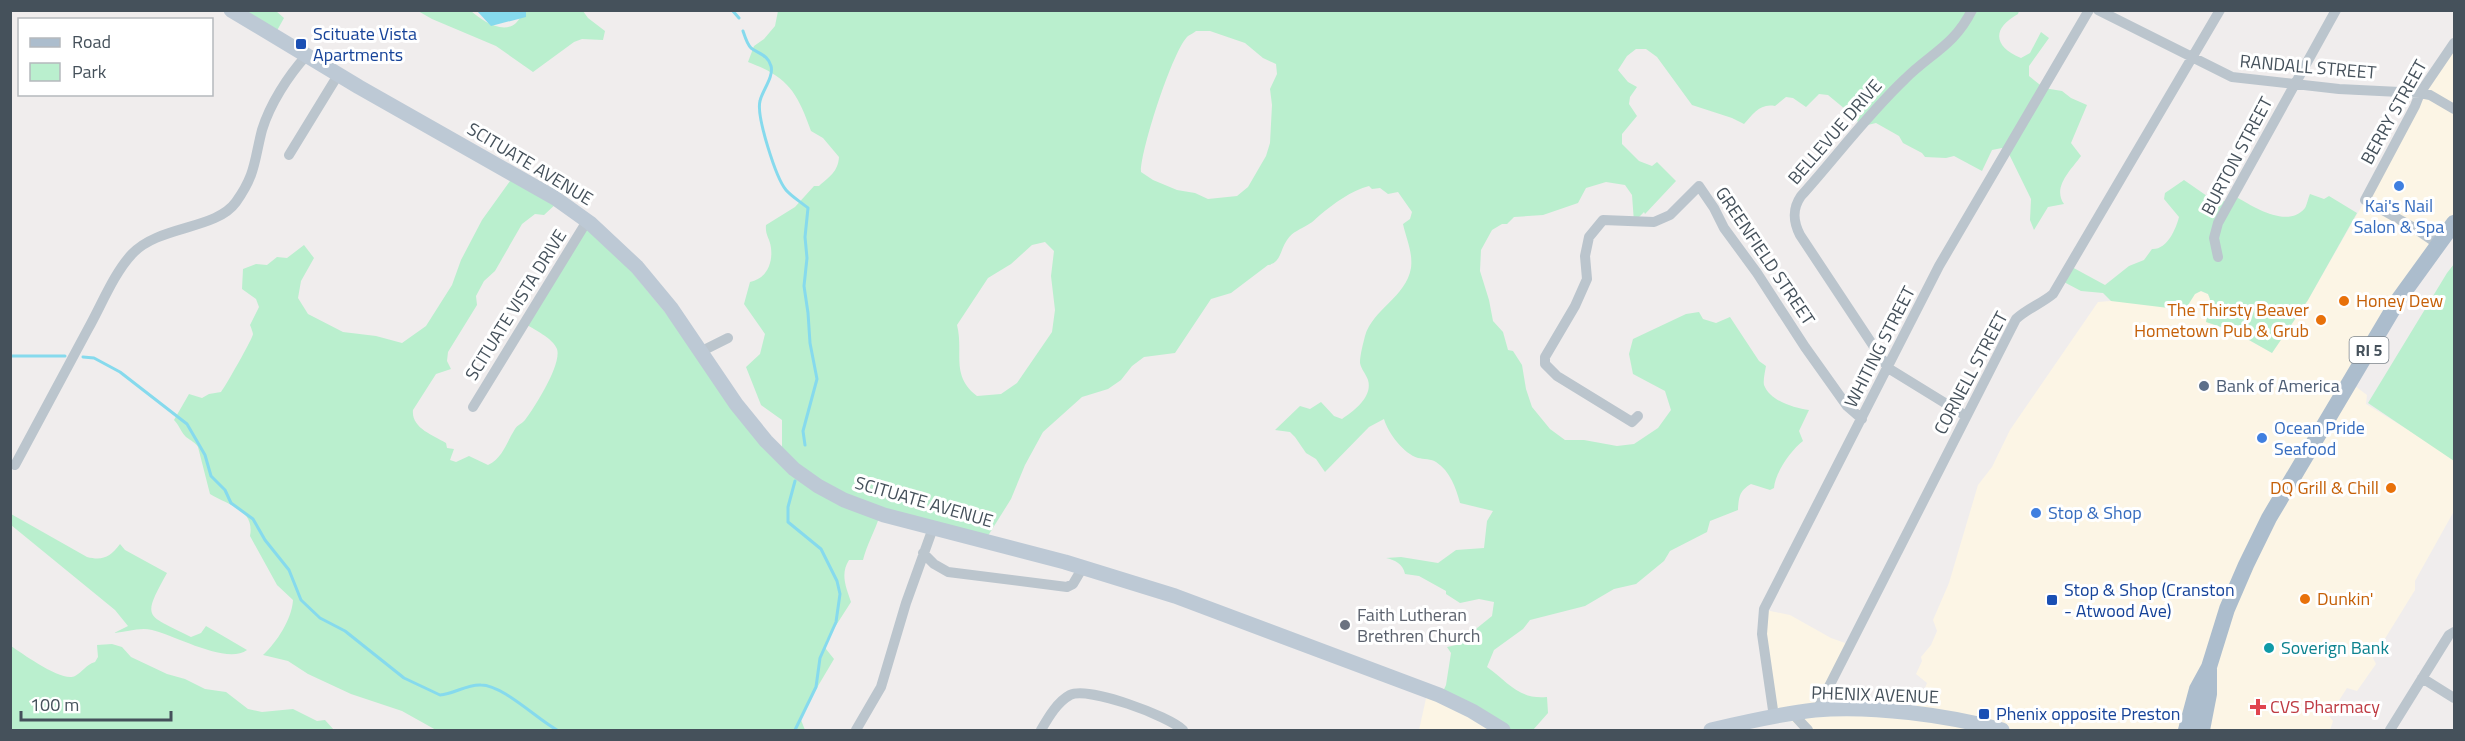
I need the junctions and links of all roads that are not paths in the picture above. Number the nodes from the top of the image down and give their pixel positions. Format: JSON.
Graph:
{"nodes":[{"id":1,"x":231,"y":10,"type":"edge"},
{"id":2,"x":1972,"y":10,"type":"edge"},
{"id":3,"x":2089,"y":10,"type":"edge"},
{"id":4,"x":2098,"y":10,"type":"edge"},
{"id":5,"x":2220,"y":10,"type":"edge"},
{"id":6,"x":2336,"y":10,"type":"edge"},
{"id":7,"x":2454,"y":43,"type":"edge"},
{"id":8,"x":306,"y":56,"type":"junction"},
{"id":9,"x":2192,"y":58,"type":"junction"},
{"id":10,"x":338,"y":75,"type":"junction"},
{"id":11,"x":2293,"y":84,"type":"junction"},
{"id":12,"x":2420,"y":93,"type":"junction"},
{"id":13,"x":2454,"y":109,"type":"edge"},
{"id":14,"x":290,"y":154,"type":"dead end"},
{"id":15,"x":587,"y":221,"type":"junction"},
{"id":16,"x":2454,"y":223,"type":"edge"},
{"id":17,"x":2438,"y":244,"type":"junction"},
{"id":18,"x":2218,"y":257,"type":"dead end"},
{"id":19,"x":728,"y":338,"type":"dead end"},
{"id":20,"x":702,"y":351,"type":"junction"},
{"id":21,"x":1888,"y":368,"type":"junction"},
{"id":22,"x":473,"y":407,"type":"dead end"},
{"id":23,"x":1638,"y":416,"type":"dead end"},
{"id":24,"x":1966,"y":416,"type":"junction"},
{"id":25,"x":1862,"y":419,"type":"junction"},
{"id":26,"x":15,"y":465,"type":"dead end"},
{"id":27,"x":933,"y":528,"type":"junction"},
{"id":28,"x":923,"y":553,"type":"junction"},
{"id":29,"x":1083,"y":567,"type":"junction"},
{"id":30,"x":2452,"y":633,"type":"edge"},
{"id":31,"x":2422,"y":678,"type":"junction"},
{"id":32,"x":2454,"y":698,"type":"edge"},
{"id":33,"x":1817,"y":710,"type":"junction"},
{"id":34,"x":1792,"y":713,"type":"junction"},
{"id":35,"x":1774,"y":717,"type":"junction"},
{"id":36,"x":1971,"y":727,"type":"edge"},
{"id":37,"x":856,"y":730,"type":"edge"},
{"id":38,"x":1041,"y":730,"type":"edge"},
{"id":39,"x":1183,"y":730,"type":"edge"},
{"id":40,"x":1503,"y":730,"type":"edge"},
{"id":41,"x":1711,"y":730,"type":"edge"},
{"id":42,"x":1808,"y":730,"type":"edge"},
{"id":43,"x":2002,"y":730,"type":"edge"},
{"id":44,"x":2194,"y":730,"type":"edge"},
{"id":45,"x":2390,"y":730,"type":"edge"}],
"edges":[{"from":1,"to":8,"type":"main road","name":"SCITUATE AVENUE"},
{"from":2,"to":21,"type":"street","name":"BELLEVUE DRIVE"},
{"from":3,"to":21,"type":"street","name":"WHITING STREET"},
{"from":4,"to":9,"type":"street","name":"RANDALL STREET"},
{"from":5,"to":9,"type":"street","name":"CORNELL STREET"},
{"from":6,"to":11,"type":"street","name":"BURTON STREET"},
{"from":7,"to":12,"type":"street","name":"BERRY STREET"},
{"from":8,"to":10,"type":"main road","name":"SCITUATE AVENUE"},
{"from":8,"to":26,"type":"street"},
{"from":9,"to":11,"type":"street","name":"RANDALL STREET"},
{"from":9,"to":24,"type":"street","name":"CORNELL STREET"},
{"from":10,"to":14,"type":"street"},
{"from":10,"to":15,"type":"main road","name":"SCITUATE AVENUE"},
{"from":11,"to":12,"type":"street","name":"RANDALL STREET"},
{"from":11,"to":18,"type":"street","name":"BURTON STREET"},
{"from":12,"to":13,"type":"street","name":"RANDALL STREET"},
{"from":12,"to":17,"type":"street","name":"BERRY STREET"},
{"from":15,"to":20,"type":"main road","name":"SCITUATE AVENUE"},
{"from":15,"to":22,"type":"street","name":"SCITUATE VISTA DRIVE"},
{"from":16,"to":17,"type":"main road","number":"RI 5"},
{"from":17,"to":44,"type":"main road","number":"RI 5"},
{"from":19,"to":20,"type":"street"},
{"from":20,"to":27,"type":"main road","name":"SCITUATE AVENUE"},
{"from":21,"to":24,"type":"street","name":"BELLEVUE DRIVE"},
{"from":21,"to":25,"type":"street","name":"WHITING STREET"},
{"from":23,"to":25,"type":"street","name":"GREENFIELD STREET"},
{"from":24,"to":33,"type":"street","name":"CORNELL STREET"},
{"from":25,"to":35,"type":"street","name":"WHITING STREET"},
{"from":27,"to":28,"type":"street"},
{"from":27,"to":29,"type":"main road","name":"SCITUATE AVENUE"},
{"from":28,"to":29,"type":"street"},
{"from":28,"to":37,"type":"street"},
{"from":29,"to":40,"type":"main road","name":"SCITUATE AVENUE"},
{"from":30,"to":31,"type":"street"},
{"from":31,"to":32,"type":"street"},
{"from":31,"to":45,"type":"street"},
{"from":33,"to":34,"type":"main road","name":"PHENIX AVENUE"},
{"from":33,"to":36,"type":"main road","name":"PHENIX AVENUE"},
{"from":34,"to":35,"type":"main road","name":"PHENIX AVENUE"},
{"from":34,"to":42,"type":"street"},
{"from":35,"to":41,"type":"main road","name":"PHENIX AVENUE"},
{"from":36,"to":43,"type":"main road","name":"PHENIX AVENUE"},
{"from":38,"to":39,"type":"street"}]}
